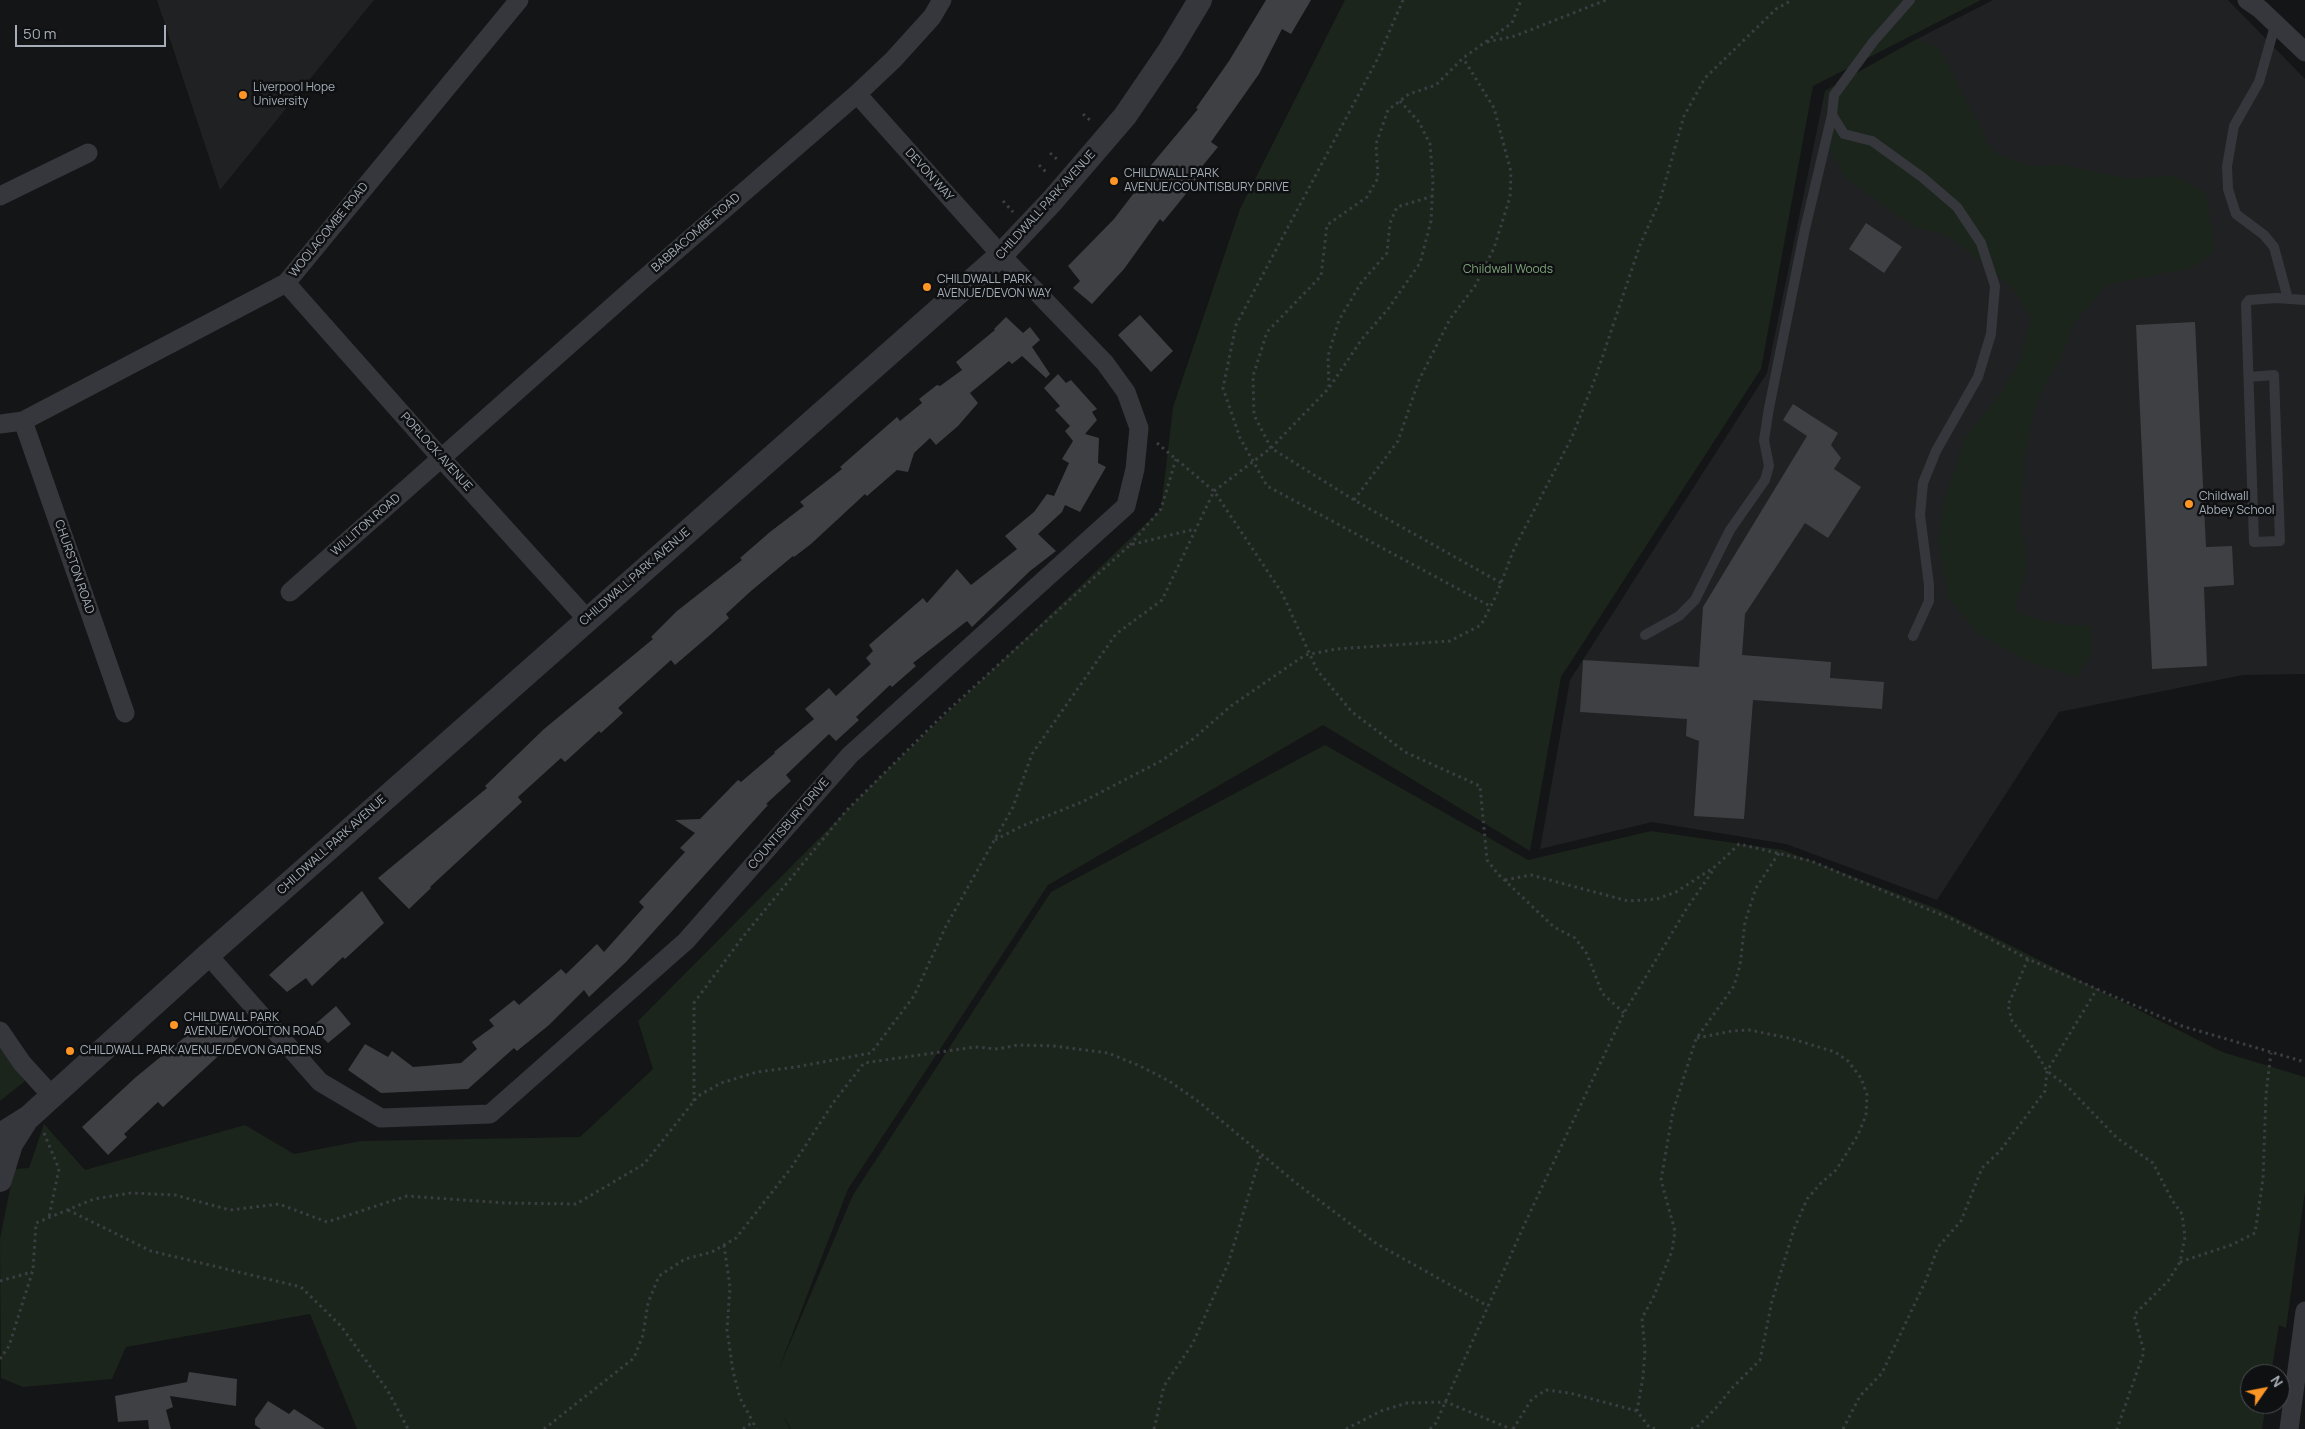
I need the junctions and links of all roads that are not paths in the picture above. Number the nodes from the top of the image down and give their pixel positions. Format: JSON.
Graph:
{"nodes":[{"id":1,"x":519,"y":0,"type":"edge"},
{"id":2,"x":942,"y":0,"type":"edge"},
{"id":3,"x":1200,"y":0,"type":"edge"},
{"id":4,"x":1910,"y":0,"type":"edge"},
{"id":5,"x":2247,"y":0,"type":"edge"},
{"id":6,"x":2276,"y":22,"type":"junction"},
{"id":7,"x":2305,"y":52,"type":"edge"},
{"id":8,"x":857,"y":94,"type":"junction"},
{"id":9,"x":1832,"y":115,"type":"junction"},
{"id":10,"x":88,"y":153,"type":"dead end"},
{"id":11,"x":0,"y":196,"type":"edge"},
{"id":12,"x":1001,"y":255,"type":"junction"},
{"id":13,"x":286,"y":283,"type":"junction"},
{"id":14,"x":2288,"y":299,"type":"junction"},
{"id":15,"x":2305,"y":300,"type":"edge"},
{"id":16,"x":2249,"y":377,"type":"junction"},
{"id":17,"x":23,"y":421,"type":"junction"},
{"id":18,"x":0,"y":424,"type":"edge"},
{"id":19,"x":442,"y":459,"type":"junction"},
{"id":20,"x":290,"y":592,"type":"dead end"},
{"id":21,"x":587,"y":619,"type":"junction"},
{"id":22,"x":1644,"y":635,"type":"dead end"},
{"id":23,"x":1913,"y":636,"type":"dead end"},
{"id":24,"x":125,"y":712,"type":"dead end"},
{"id":25,"x":208,"y":955,"type":"junction"},
{"id":26,"x":0,"y":1031,"type":"edge"},
{"id":27,"x":52,"y":1096,"type":"junction"},
{"id":28,"x":31,"y":1115,"type":"junction"},
{"id":29,"x":0,"y":1135,"type":"edge"},
{"id":30,"x":0,"y":1180,"type":"edge"},
{"id":31,"x":2305,"y":1311,"type":"edge"},
{"id":32,"x":2288,"y":1429,"type":"edge"}],
"edges":[{"from":1,"to":13,"type":"street","name":"WOOLACOMBE ROAD"},
{"from":2,"to":8,"type":"street","name":"BABBACOMBE ROAD"},
{"from":3,"to":12,"type":"street","name":"CHILDWALL PARK AVENUE"},
{"from":4,"to":9,"type":"lane"},
{"from":5,"to":6,"type":"street"},
{"from":6,"to":7,"type":"street"},
{"from":6,"to":14,"type":"lane"},
{"from":8,"to":12,"type":"street","name":"DEVON WAY"},
{"from":8,"to":19,"type":"street","name":"BABBACOMBE ROAD"},
{"from":9,"to":22,"type":"lane"},
{"from":9,"to":23,"type":"lane"},
{"from":10,"to":11,"type":"street"},
{"from":12,"to":21,"type":"street","name":"CHILDWALL PARK AVENUE"},
{"from":12,"to":25,"type":"street","name":"COUNTISBURY DRIVE"},
{"from":13,"to":17,"type":"street","name":"WOOLACOMBE ROAD"},
{"from":13,"to":19,"type":"street","name":"PORLOCK AVENUE"},
{"from":14,"to":15,"type":"lane"},
{"from":14,"to":16,"type":"lane"},
{"from":16,"to":16,"type":"lane"},
{"from":17,"to":18,"type":"street","name":"WOOLACOMBE ROAD"},
{"from":17,"to":24,"type":"street","name":"CHURSTON ROAD"},
{"from":19,"to":20,"type":"street","name":"WILLITON ROAD"},
{"from":19,"to":21,"type":"street","name":"PORLOCK AVENUE"},
{"from":21,"to":25,"type":"street","name":"CHILDWALL PARK AVENUE"},
{"from":25,"to":27,"type":"street","name":"CHILDWALL PARK AVENUE"},
{"from":26,"to":27,"type":"street"},
{"from":27,"to":28,"type":"street","name":"CHILDWALL PARK AVENUE"},
{"from":28,"to":29,"type":"street","name":"CHILDWALL PARK AVENUE"},
{"from":28,"to":30,"type":"street","name":"CHILDWALL PARK AVENUE"},
{"from":31,"to":32,"type":"street"}]}
